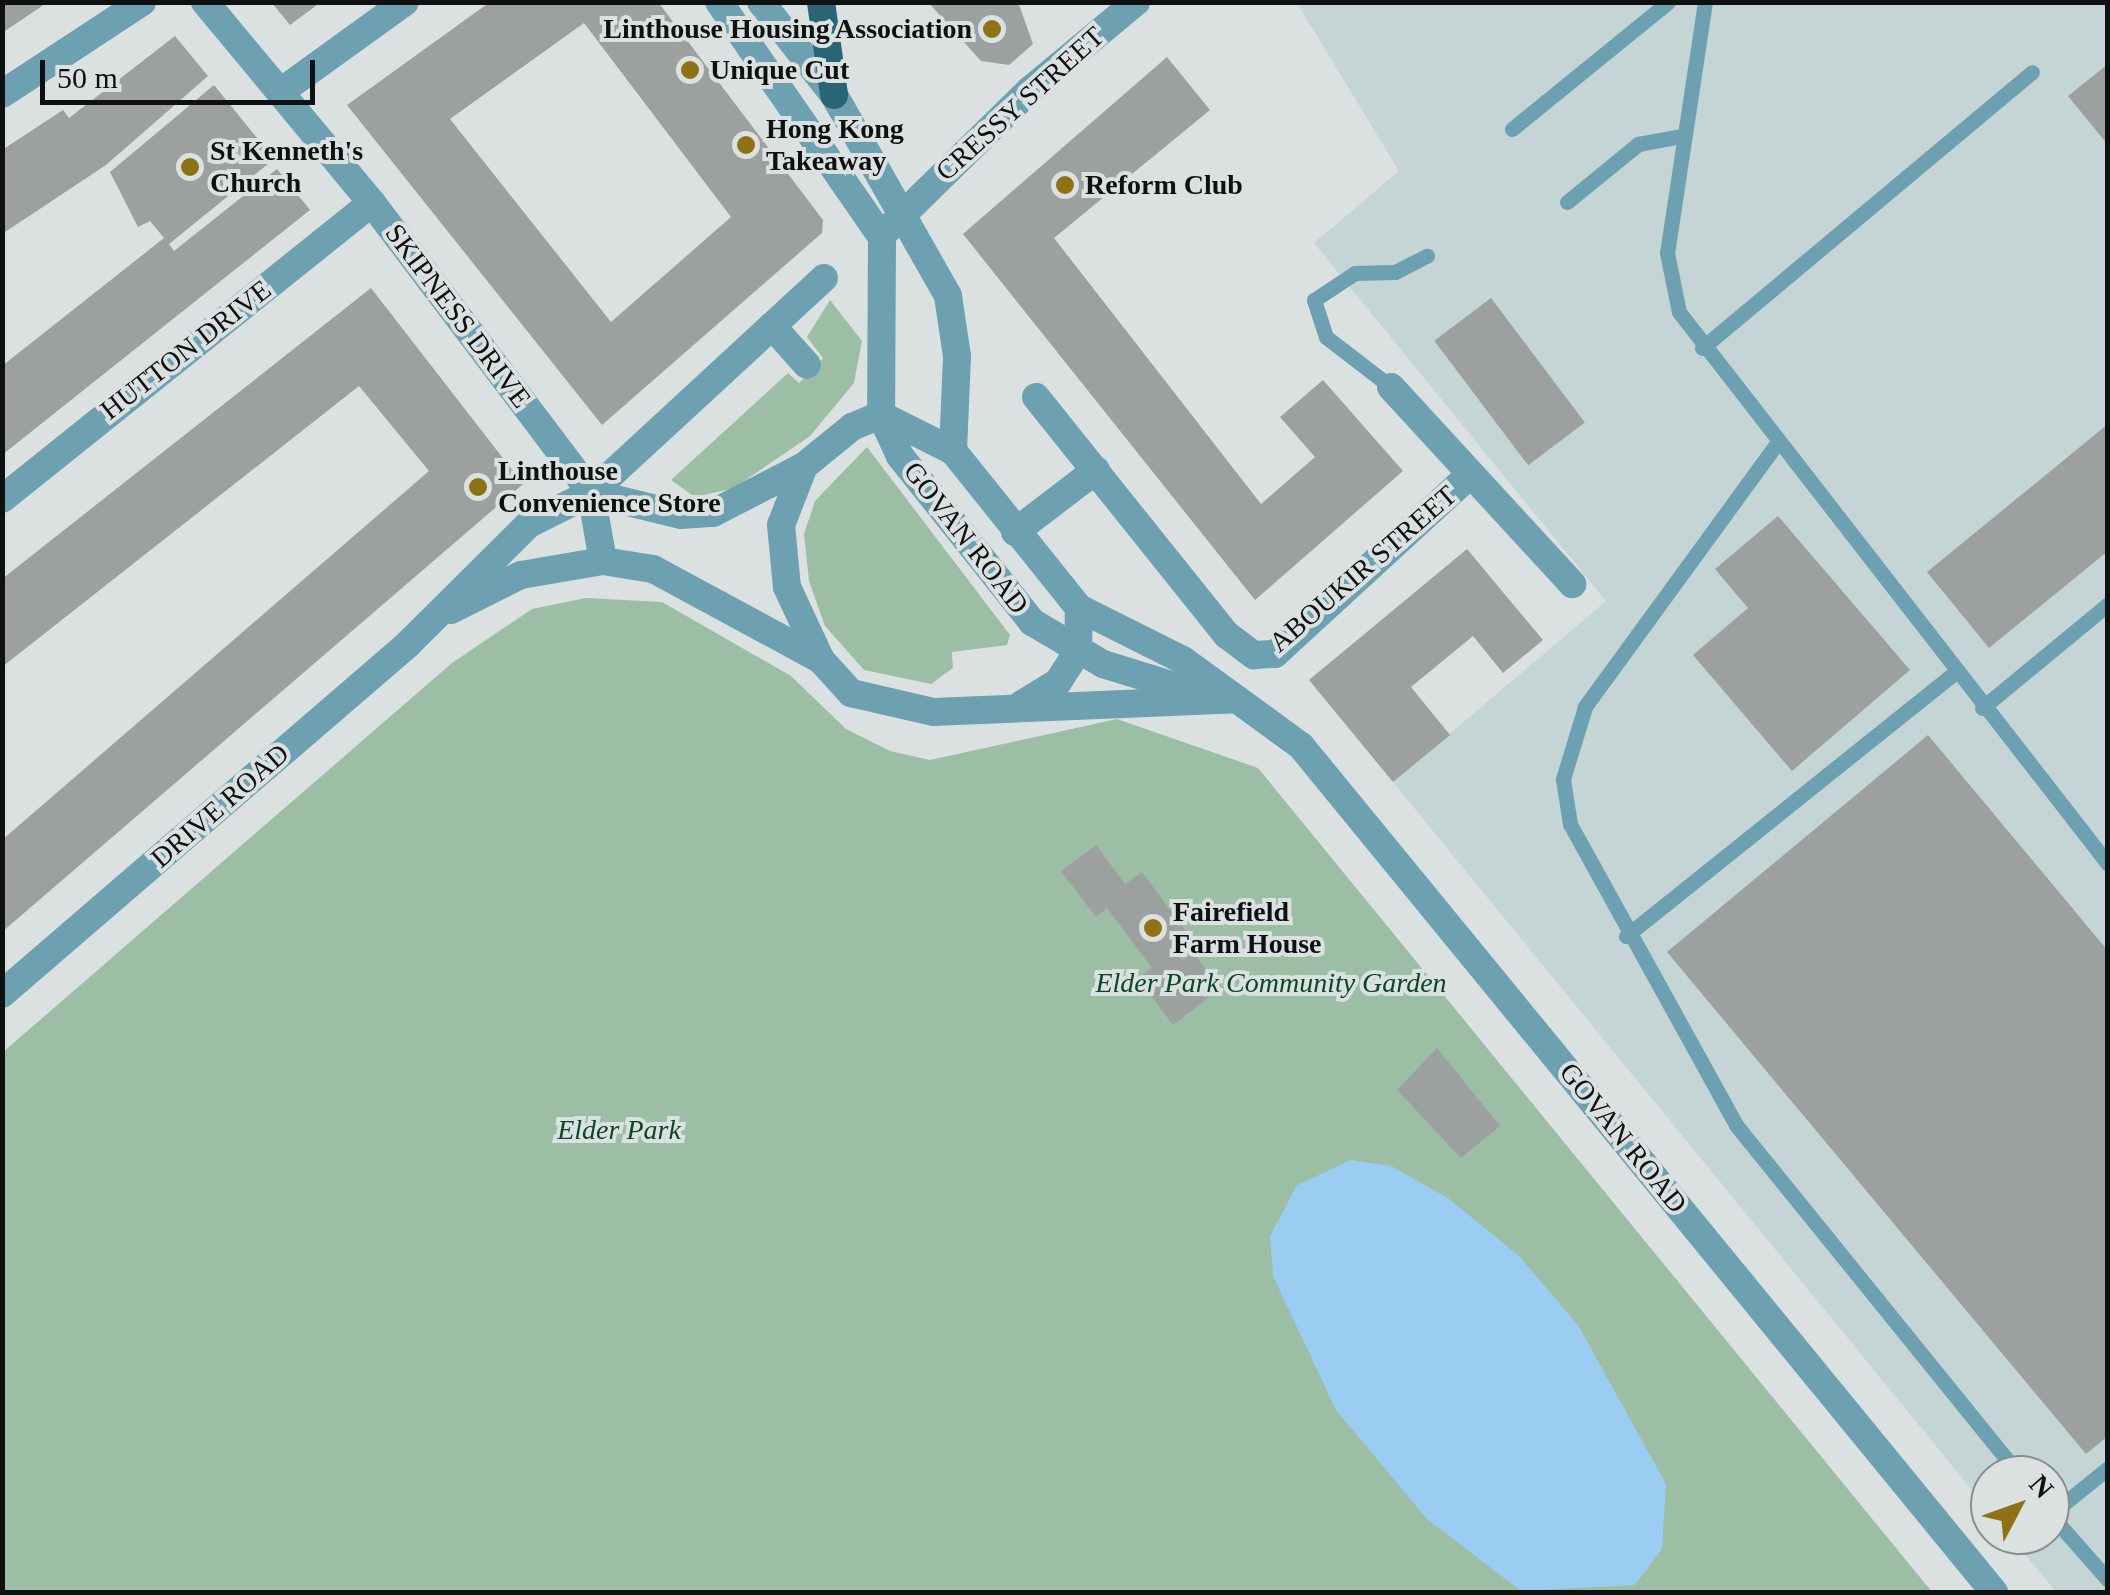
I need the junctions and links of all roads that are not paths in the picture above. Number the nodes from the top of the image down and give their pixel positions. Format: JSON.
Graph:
{"nodes":[{"id":1,"x":142,"y":2,"type":"edge"},
{"id":2,"x":205,"y":2,"type":"edge"},
{"id":3,"x":406,"y":2,"type":"edge"},
{"id":4,"x":719,"y":2,"type":"edge"},
{"id":5,"x":761,"y":2,"type":"edge"},
{"id":6,"x":821,"y":2,"type":"edge"},
{"id":7,"x":1136,"y":2,"type":"edge"},
{"id":8,"x":1668,"y":2,"type":"edge"},
{"id":9,"x":1705,"y":2,"type":"edge"},
{"id":10,"x":2032,"y":72,"type":"dead end"},
{"id":11,"x":283,"y":90,"type":"junction"},
{"id":12,"x":2,"y":94,"type":"edge"},
{"id":13,"x":834,"y":95,"type":"junction"},
{"id":14,"x":1512,"y":129,"type":"dead end"},
{"id":15,"x":1682,"y":136,"type":"junction"},
{"id":16,"x":372,"y":202,"type":"junction"},
{"id":17,"x":1566,"y":202,"type":"dead end"},
{"id":18,"x":904,"y":206,"type":"junction"},
{"id":19,"x":882,"y":237,"type":"junction"},
{"id":20,"x":1427,"y":256,"type":"dead end"},
{"id":21,"x":824,"y":278,"type":"dead end"},
{"id":22,"x":772,"y":326,"type":"junction"},
{"id":23,"x":1702,"y":348,"type":"junction"},
{"id":24,"x":808,"y":365,"type":"dead end"},
{"id":25,"x":1391,"y":387,"type":"joint"},
{"id":26,"x":1036,"y":397,"type":"dead end"},
{"id":27,"x":881,"y":416,"type":"junction"},
{"id":28,"x":1775,"y":446,"type":"junction"},
{"id":29,"x":953,"y":452,"type":"junction"},
{"id":30,"x":804,"y":466,"type":"junction"},
{"id":31,"x":1096,"y":470,"type":"junction"},
{"id":32,"x":1470,"y":475,"type":"junction"},
{"id":33,"x":591,"y":493,"type":"junction"},
{"id":34,"x":2,"y":499,"type":"edge"},
{"id":35,"x":1015,"y":532,"type":"junction"},
{"id":36,"x":603,"y":561,"type":"junction"},
{"id":37,"x":1572,"y":584,"type":"dead end"},
{"id":38,"x":2108,"y":604,"type":"edge"},
{"id":39,"x":1079,"y":608,"type":"junction"},
{"id":40,"x":436,"y":617,"type":"junction"},
{"id":41,"x":1078,"y":651,"type":"junction"},
{"id":42,"x":822,"y":660,"type":"junction"},
{"id":43,"x":1953,"y":674,"type":"junction"},
{"id":44,"x":1237,"y":699,"type":"junction"},
{"id":45,"x":1022,"y":704,"type":"junction"},
{"id":46,"x":1982,"y":708,"type":"junction"},
{"id":47,"x":2108,"y":864,"type":"edge"},
{"id":48,"x":1626,"y":936,"type":"junction"},
{"id":49,"x":2,"y":994,"type":"edge"},
{"id":50,"x":2003,"y":1455,"type":"edge"},
{"id":51,"x":2108,"y":1468,"type":"edge"},
{"id":52,"x":2070,"y":1498,"type":"edge"},
{"id":53,"x":2070,"y":1537,"type":"edge"},
{"id":54,"x":2108,"y":1580,"type":"edge"},
{"id":55,"x":1994,"y":1592,"type":"edge"}],
"edges":[{"from":1,"to":12,"type":"street"},
{"from":2,"to":11,"type":"street","name":"SKIPNESS DRIVE"},
{"from":3,"to":11,"type":"street"},
{"from":4,"to":19,"type":"street"},
{"from":5,"to":13,"type":"street","name":"GOVAN ROAD"},
{"from":6,"to":13,"type":"main road"},
{"from":7,"to":18,"type":"street","name":"CRESSY STREET"},
{"from":8,"to":14,"type":"lane"},
{"from":9,"to":15,"type":"lane"},
{"from":10,"to":23,"type":"lane"},
{"from":11,"to":16,"type":"street","name":"SKIPNESS DRIVE"},
{"from":13,"to":18,"type":"street","name":"GOVAN ROAD"},
{"from":15,"to":17,"type":"lane"},
{"from":15,"to":23,"type":"lane"},
{"from":16,"to":33,"type":"street","name":"SKIPNESS DRIVE"},
{"from":16,"to":34,"type":"street","name":"HUTTON DRIVE"},
{"from":18,"to":19,"type":"street"},
{"from":18,"to":29,"type":"street","name":"GOVAN ROAD"},
{"from":19,"to":27,"type":"street","name":"GOVAN ROAD"},
{"from":20,"to":25,"type":"lane"},
{"from":21,"to":22,"type":"street","name":"DRIVE ROAD"},
{"from":22,"to":24,"type":"street"},
{"from":22,"to":33,"type":"street","name":"DRIVE ROAD"},
{"from":23,"to":28,"type":"lane"},
{"from":25,"to":32,"type":"street"},
{"from":26,"to":31,"type":"street"},
{"from":27,"to":29,"type":"street"},
{"from":27,"to":30,"type":"street"},
{"from":27,"to":41,"type":"street","name":"GOVAN ROAD"},
{"from":28,"to":43,"type":"lane"},
{"from":28,"to":48,"type":"lane"},
{"from":29,"to":35,"type":"street","name":"GOVAN ROAD"},
{"from":30,"to":33,"type":"street"},
{"from":30,"to":42,"type":"street"},
{"from":31,"to":32,"type":"street","name":"ABOUKIR STREET"},
{"from":31,"to":35,"type":"street","name":"GOVAN ROAD"},
{"from":32,"to":37,"type":"street"},
{"from":33,"to":36,"type":"street"},
{"from":33,"to":40,"type":"street","name":"DRIVE ROAD"},
{"from":35,"to":39,"type":"street","name":"GOVAN ROAD"},
{"from":36,"to":40,"type":"street","name":"DRIVE ROAD"},
{"from":36,"to":42,"type":"street","name":"DRIVE ROAD"},
{"from":38,"to":46,"type":"lane"},
{"from":39,"to":41,"type":"street"},
{"from":39,"to":44,"type":"street","name":"GOVAN ROAD"},
{"from":40,"to":49,"type":"street","name":"DRIVE ROAD"},
{"from":41,"to":44,"type":"street","name":"GOVAN ROAD"},
{"from":41,"to":45,"type":"street"},
{"from":42,"to":45,"type":"street"},
{"from":43,"to":46,"type":"lane"},
{"from":43,"to":48,"type":"lane"},
{"from":44,"to":45,"type":"street"},
{"from":44,"to":55,"type":"street","name":"GOVAN ROAD"},
{"from":46,"to":47,"type":"lane"},
{"from":48,"to":50,"type":"lane"},
{"from":51,"to":52,"type":"lane"},
{"from":53,"to":54,"type":"lane"}]}
